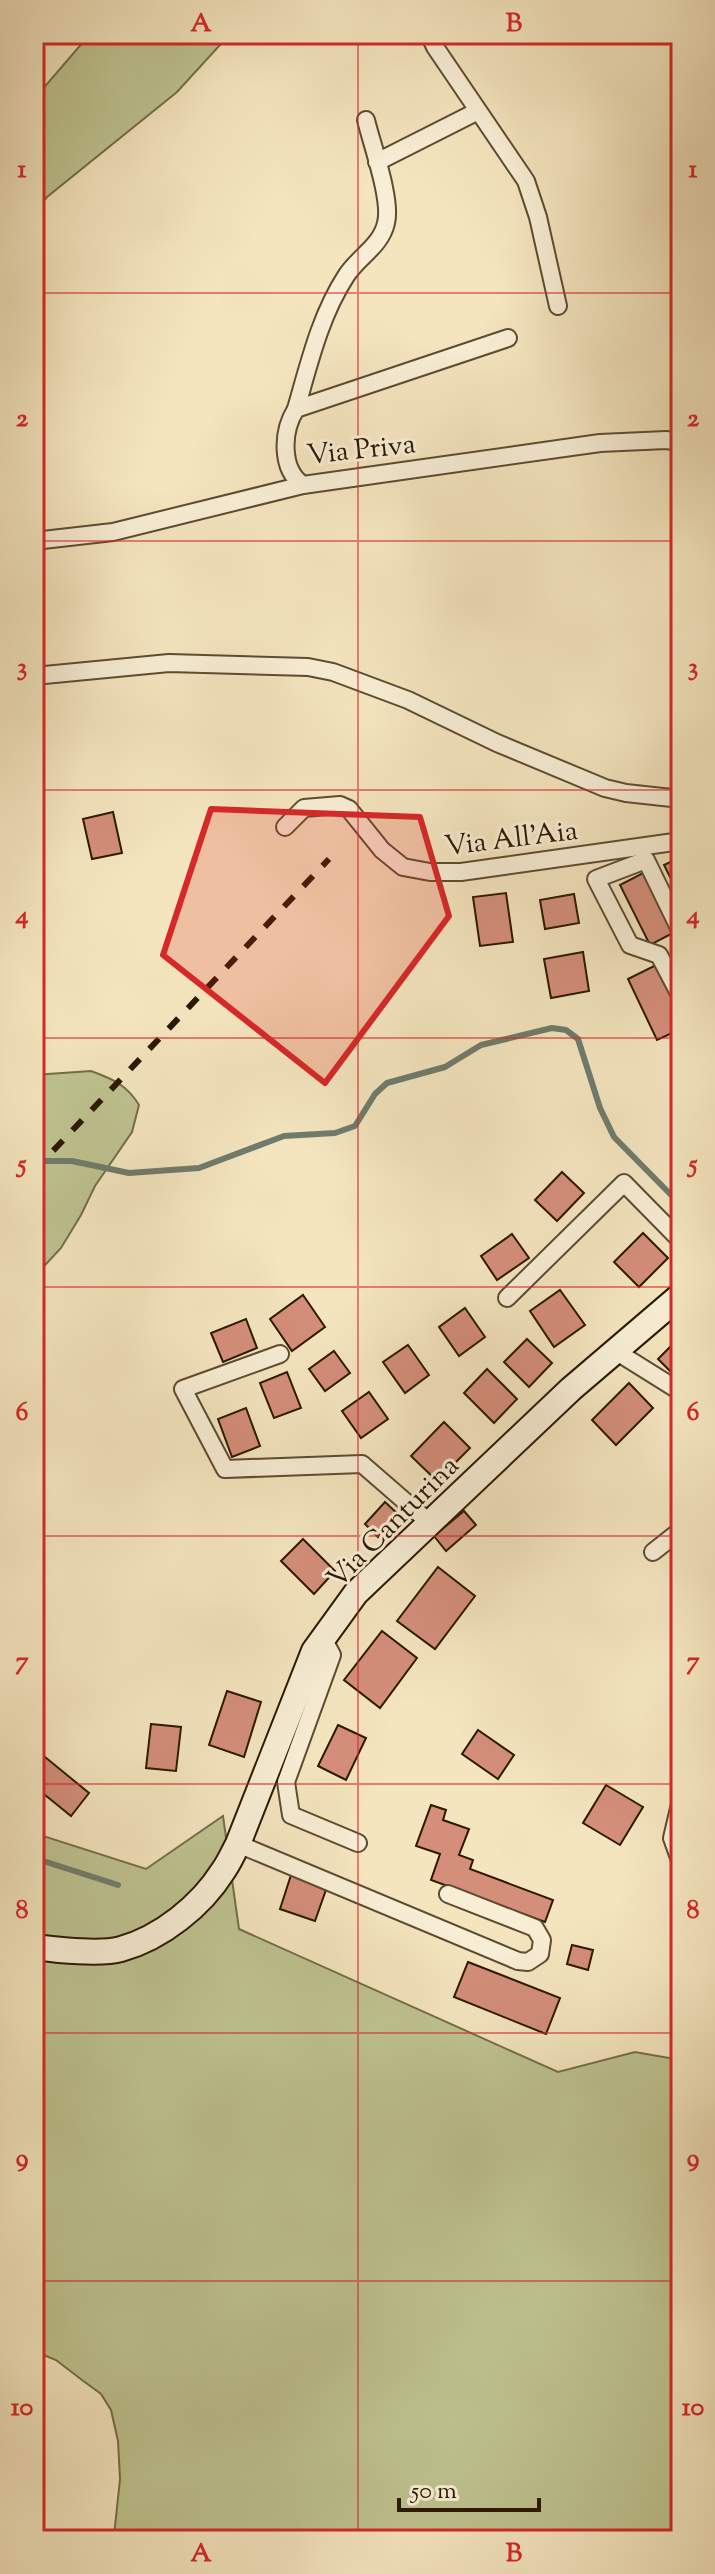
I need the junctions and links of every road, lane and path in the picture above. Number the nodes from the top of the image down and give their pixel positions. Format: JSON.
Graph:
{"nodes":[{"id":1,"x":429,"y":34,"type":"edge"},
{"id":2,"x":478,"y":111,"type":"junction"},
{"id":3,"x":366,"y":120,"type":"dead end"},
{"id":4,"x":377,"y":162,"type":"junction"},
{"id":5,"x":558,"y":306,"type":"dead end"},
{"id":6,"x":508,"y":338,"type":"dead end"},
{"id":7,"x":296,"y":409,"type":"junction"},
{"id":8,"x":681,"y":442,"type":"edge"},
{"id":9,"x":303,"y":485,"type":"junction"},
{"id":10,"x":34,"y":541,"type":"edge"},
{"id":11,"x":34,"y":676,"type":"edge"},
{"id":12,"x":681,"y":799,"type":"edge"},
{"id":13,"x":285,"y":827,"type":"dead end"},
{"id":14,"x":681,"y":841,"type":"edge"},
{"id":15,"x":681,"y":932,"type":"edge"},
{"id":16,"x":681,"y":997,"type":"edge"},
{"id":17,"x":681,"y":1241,"type":"edge"},
{"id":18,"x":681,"y":1295,"type":"edge"},
{"id":19,"x":507,"y":1298,"type":"dead end"},
{"id":20,"x":617,"y":1352,"type":"junction"},
{"id":21,"x":280,"y":1354,"type":"dead end"},
{"id":22,"x":681,"y":1392,"type":"edge"},
{"id":23,"x":430,"y":1523,"type":"junction"},
{"id":24,"x":681,"y":1530,"type":"edge"},
{"id":25,"x":653,"y":1552,"type":"dead end"},
{"id":26,"x":323,"y":1638,"type":"junction"},
{"id":27,"x":681,"y":1800,"type":"edge"},
{"id":28,"x":358,"y":1843,"type":"dead end"},
{"id":29,"x":238,"y":1844,"type":"junction"},
{"id":30,"x":681,"y":1863,"type":"edge"},
{"id":31,"x":448,"y":1894,"type":"dead end"},
{"id":32,"x":34,"y":1947,"type":"edge"}],
"edges":[{"from":1,"to":2,"type":"street"},
{"from":2,"to":4,"type":"street"},
{"from":2,"to":5,"type":"street"},
{"from":3,"to":4,"type":"street"},
{"from":4,"to":7,"type":"street"},
{"from":6,"to":7,"type":"street","name":"Via Priva"},
{"from":7,"to":9,"type":"street","name":"Via Priva"},
{"from":8,"to":9,"type":"street","name":"Via Priva"},
{"from":9,"to":10,"type":"street"},
{"from":11,"to":12,"type":"street"},
{"from":13,"to":14,"type":"street","name":"Via All'Aia"},
{"from":15,"to":16,"type":"street"},
{"from":17,"to":19,"type":"street"},
{"from":18,"to":20,"type":"main road","name":"Via Canturina"},
{"from":20,"to":22,"type":"street"},
{"from":20,"to":23,"type":"main road","name":"Via Canturina"},
{"from":21,"to":23,"type":"street"},
{"from":23,"to":26,"type":"main road","name":"Via Canturina"},
{"from":24,"to":25,"type":"street"},
{"from":26,"to":28,"type":"street"},
{"from":26,"to":29,"type":"main road","name":"Via Canturina"},
{"from":27,"to":30,"type":"street"},
{"from":29,"to":31,"type":"street"},
{"from":29,"to":32,"type":"main road","name":"Via Canturina"}]}
